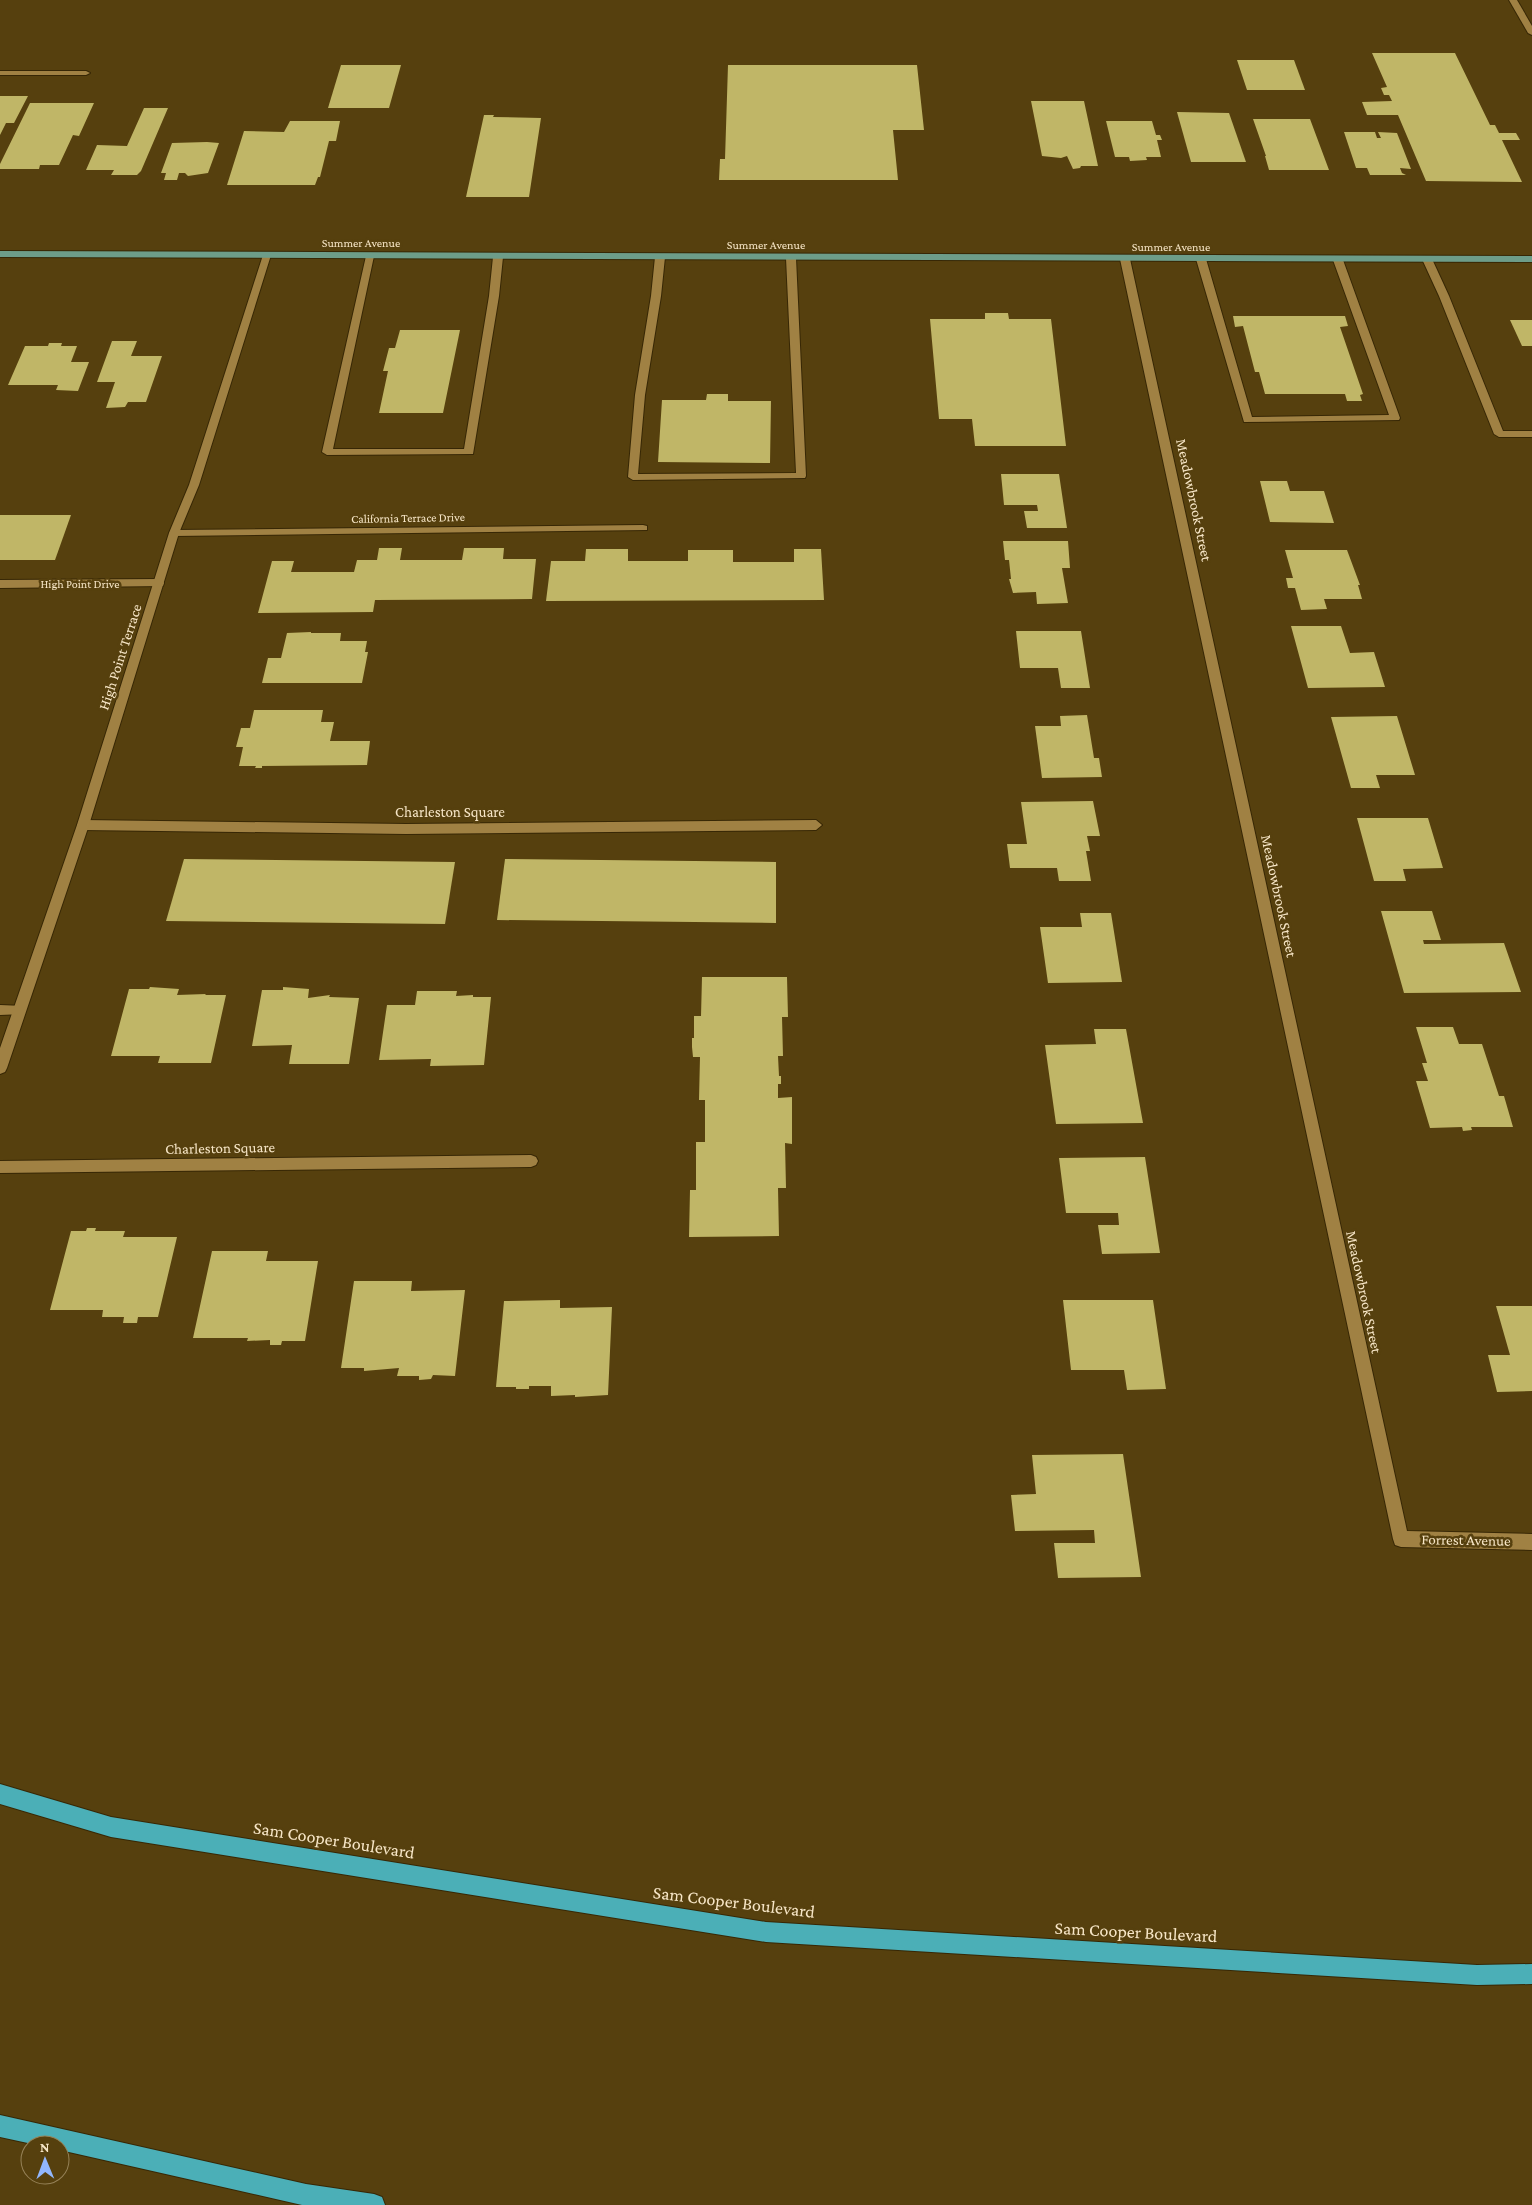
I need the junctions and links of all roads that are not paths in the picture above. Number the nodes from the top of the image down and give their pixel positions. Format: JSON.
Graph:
{"nodes":[{"id":1,"x":1513,"y":0,"type":"edge"},
{"id":2,"x":1532,"y":33,"type":"edge"},
{"id":3,"x":0,"y":73,"type":"edge"},
{"id":4,"x":86,"y":74,"type":"dead end"},
{"id":5,"x":0,"y":254,"type":"edge"},
{"id":6,"x":267,"y":255,"type":"junction"},
{"id":7,"x":370,"y":256,"type":"junction"},
{"id":8,"x":498,"y":257,"type":"junction"},
{"id":9,"x":660,"y":257,"type":"junction"},
{"id":10,"x":791,"y":258,"type":"junction"},
{"id":11,"x":1125,"y":259,"type":"junction"},
{"id":12,"x":1426,"y":259,"type":"junction"},
{"id":13,"x":1532,"y":259,"type":"edge"},
{"id":14,"x":1202,"y":260,"type":"junction"},
{"id":15,"x":1338,"y":260,"type":"junction"},
{"id":16,"x":1532,"y":434,"type":"edge"},
{"id":17,"x":643,"y":528,"type":"dead end"},
{"id":18,"x":174,"y":533,"type":"junction"},
{"id":19,"x":0,"y":584,"type":"edge"},
{"id":20,"x":159,"y":584,"type":"junction"},
{"id":21,"x":83,"y":825,"type":"junction"},
{"id":22,"x":816,"y":825,"type":"dead end"},
{"id":23,"x":0,"y":1010,"type":"edge"},
{"id":24,"x":19,"y":1010,"type":"junction"},
{"id":25,"x":0,"y":1068,"type":"edge"},
{"id":26,"x":531,"y":1161,"type":"dead end"},
{"id":27,"x":0,"y":1167,"type":"edge"},
{"id":28,"x":1401,"y":1539,"type":"joint"},
{"id":29,"x":1532,"y":1542,"type":"edge"},
{"id":30,"x":0,"y":1794,"type":"edge"},
{"id":31,"x":1532,"y":1974,"type":"edge"},
{"id":32,"x":0,"y":2126,"type":"edge"},
{"id":33,"x":374,"y":2205,"type":"edge"}],
"edges":[{"from":1,"to":2,"type":"street"},
{"from":3,"to":4,"type":"street"},
{"from":5,"to":6,"type":"main road","name":"Summer Avenue"},
{"from":6,"to":7,"type":"main road","name":"Summer Avenue"},
{"from":6,"to":18,"type":"street","name":"High Point Terrace"},
{"from":7,"to":8,"type":"main road","name":"Summer Avenue"},
{"from":7,"to":8,"type":"street"},
{"from":8,"to":9,"type":"main road","name":"Summer Avenue"},
{"from":9,"to":10,"type":"main road","name":"Summer Avenue"},
{"from":9,"to":10,"type":"street"},
{"from":10,"to":11,"type":"main road","name":"Summer Avenue"},
{"from":11,"to":14,"type":"main road","name":"Summer Avenue"},
{"from":11,"to":28,"type":"street","name":"Meadowbrook Street"},
{"from":12,"to":13,"type":"main road","name":"Summer Avenue"},
{"from":12,"to":15,"type":"main road","name":"Summer Avenue"},
{"from":12,"to":16,"type":"street"},
{"from":14,"to":15,"type":"main road","name":"Summer Avenue"},
{"from":14,"to":15,"type":"street"},
{"from":17,"to":18,"type":"street","name":"California Terrace Drive"},
{"from":18,"to":20,"type":"street","name":"High Point Terrace"},
{"from":19,"to":20,"type":"street","name":"High Point Drive"},
{"from":20,"to":21,"type":"street","name":"High Point Terrace"},
{"from":21,"to":22,"type":"street","name":"Charleston Square"},
{"from":21,"to":24,"type":"street","name":"High Point Terrace"},
{"from":23,"to":24,"type":"street"},
{"from":24,"to":25,"type":"street","name":"High Point Terrace"},
{"from":26,"to":27,"type":"street","name":"Charleston Square"},
{"from":28,"to":29,"type":"street","name":"Forrest Avenue"},
{"from":30,"to":31,"type":"highway","name":"Sam Cooper Boulevard"},
{"from":32,"to":33,"type":"highway"}]}
